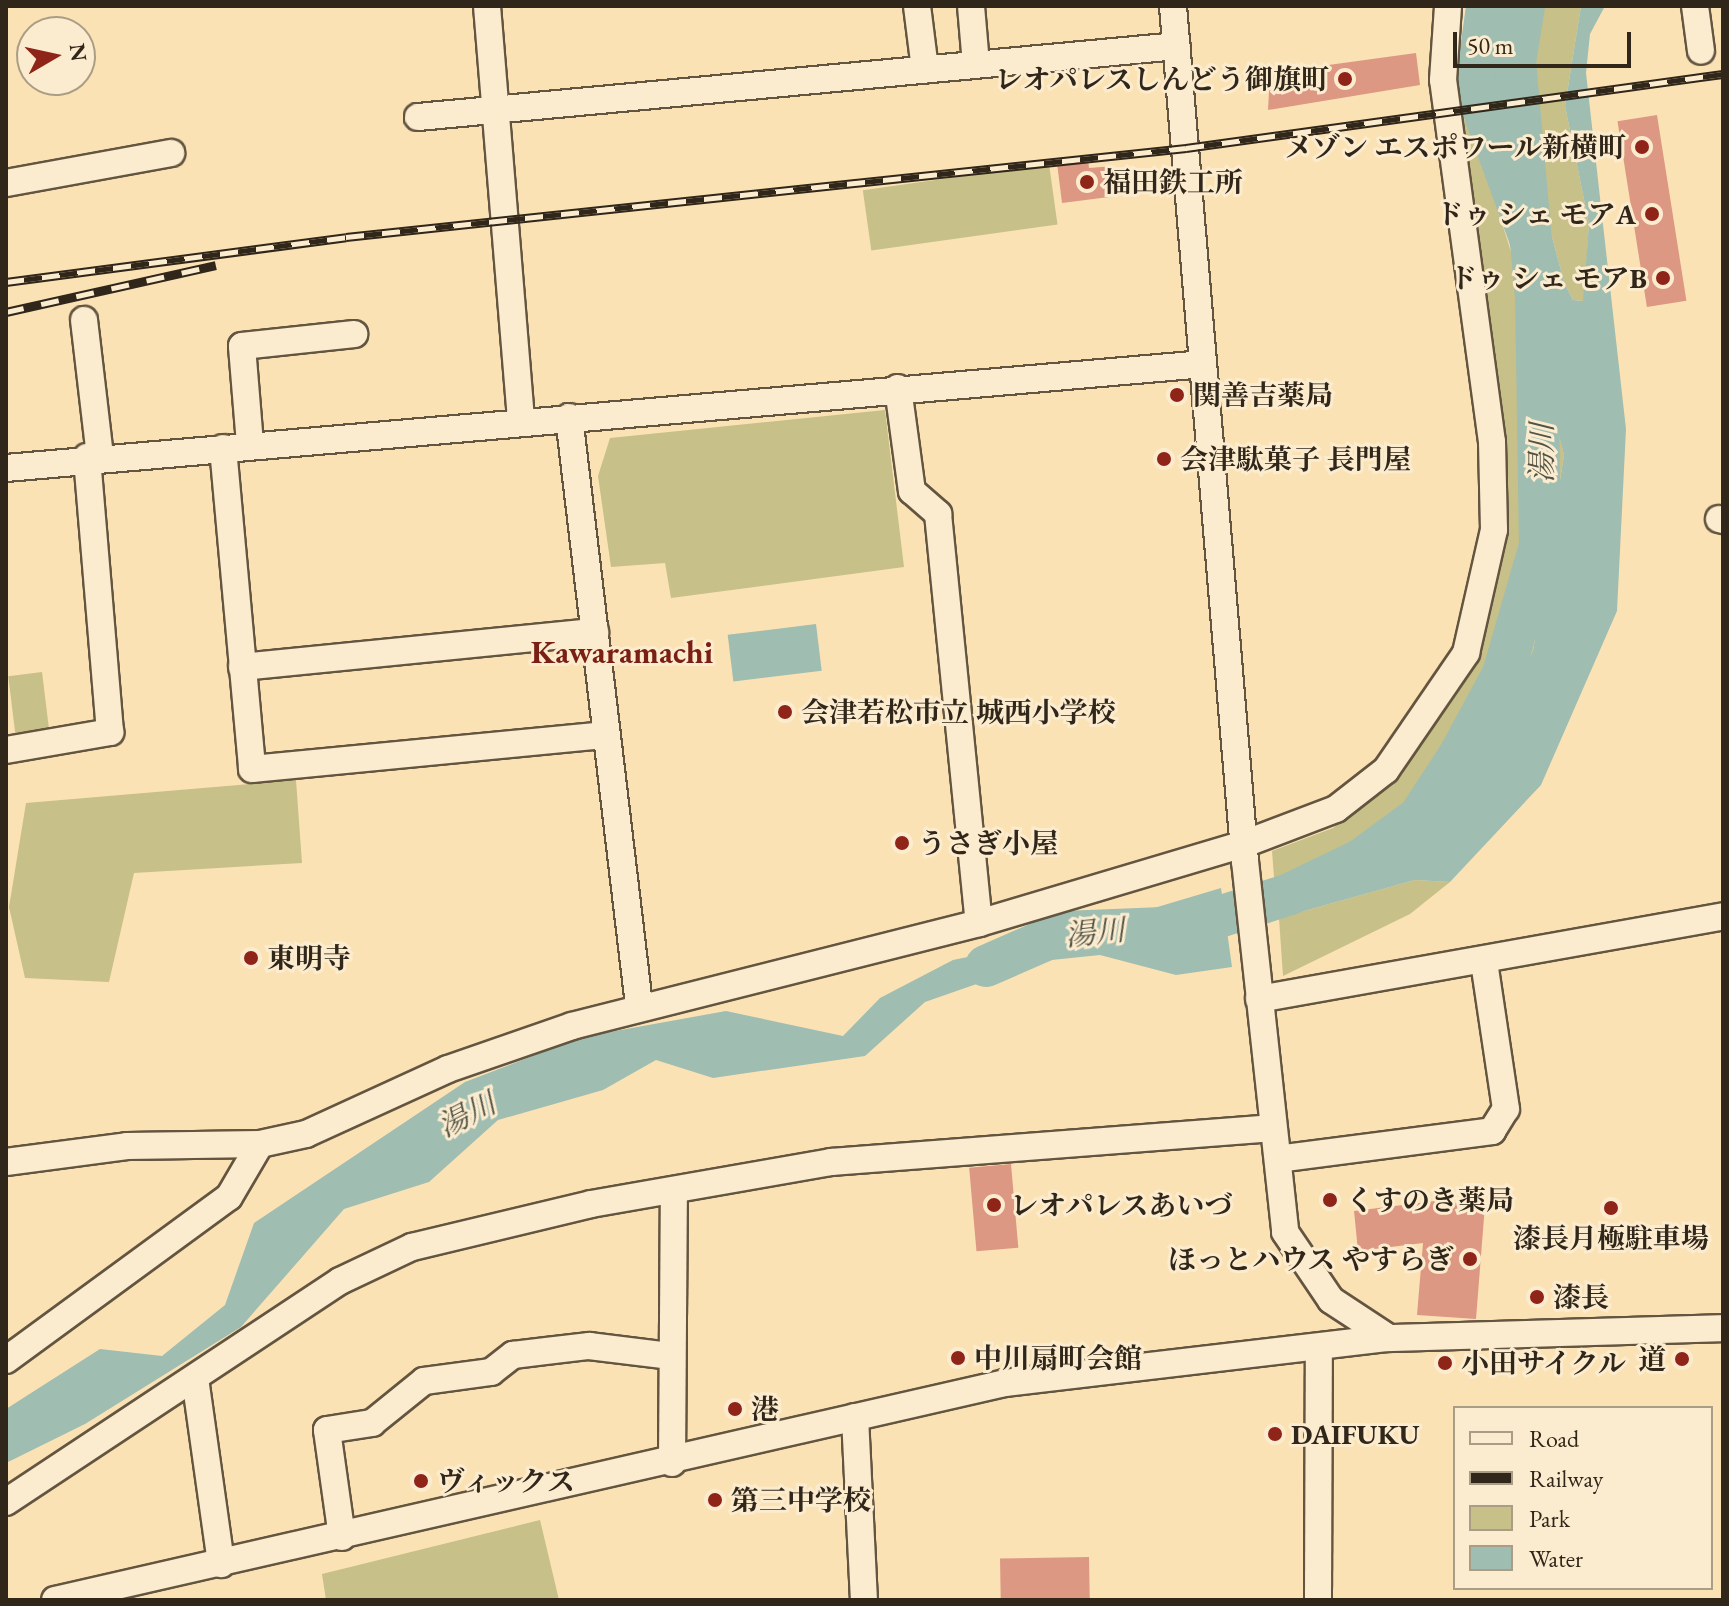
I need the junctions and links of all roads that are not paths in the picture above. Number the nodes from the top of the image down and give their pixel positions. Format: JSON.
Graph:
{"nodes":[{"id":1,"x":487,"y":6,"type":"edge"},
{"id":2,"x":917,"y":6,"type":"edge"},
{"id":3,"x":971,"y":6,"type":"edge"},
{"id":4,"x":1173,"y":6,"type":"edge"},
{"id":5,"x":1448,"y":6,"type":"edge"},
{"id":6,"x":1695,"y":6,"type":"edge"},
{"id":7,"x":1177,"y":46,"type":"junction"},
{"id":8,"x":1701,"y":51,"type":"dead end"},
{"id":9,"x":976,"y":64,"type":"junction"},
{"id":10,"x":925,"y":69,"type":"junction"},
{"id":11,"x":493,"y":107,"type":"junction"},
{"id":12,"x":418,"y":117,"type":"dead end"},
{"id":13,"x":171,"y":153,"type":"dead end"},
{"id":14,"x":6,"y":183,"type":"edge"},
{"id":15,"x":84,"y":320,"type":"dead end"},
{"id":16,"x":354,"y":334,"type":"dead end"},
{"id":17,"x":1192,"y":365,"type":"dead end"},
{"id":18,"x":898,"y":388,"type":"junction"},
{"id":19,"x":569,"y":417,"type":"junction"},
{"id":20,"x":521,"y":420,"type":"junction"},
{"id":21,"x":250,"y":444,"type":"junction"},
{"id":22,"x":223,"y":448,"type":"junction"},
{"id":23,"x":94,"y":457,"type":"junction"},
{"id":24,"x":6,"y":468,"type":"edge"},
{"id":25,"x":595,"y":632,"type":"junction"},
{"id":26,"x":242,"y":667,"type":"junction"},
{"id":27,"x":606,"y":735,"type":"junction"},
{"id":28,"x":6,"y":750,"type":"edge"},
{"id":29,"x":1245,"y":852,"type":"junction"},
{"id":30,"x":1723,"y":916,"type":"edge"},
{"id":31,"x":979,"y":923,"type":"junction"},
{"id":32,"x":1484,"y":961,"type":"junction"},
{"id":33,"x":1258,"y":994,"type":"junction"},
{"id":34,"x":639,"y":1005,"type":"junction"},
{"id":35,"x":1271,"y":1128,"type":"junction"},
{"id":36,"x":260,"y":1144,"type":"junction"},
{"id":37,"x":1285,"y":1158,"type":"dead end"},
{"id":38,"x":6,"y":1162,"type":"edge"},
{"id":39,"x":674,"y":1192,"type":"junction"},
{"id":40,"x":1331,"y":1300,"type":"junction"},
{"id":41,"x":1723,"y":1328,"type":"edge"},
{"id":42,"x":1389,"y":1338,"type":"junction"},
{"id":43,"x":1312,"y":1347,"type":"junction"},
{"id":44,"x":671,"y":1356,"type":"junction"},
{"id":45,"x":6,"y":1360,"type":"edge"},
{"id":46,"x":195,"y":1378,"type":"junction"},
{"id":47,"x":855,"y":1417,"type":"junction"},
{"id":48,"x":672,"y":1463,"type":"junction"},
{"id":49,"x":6,"y":1502,"type":"edge"},
{"id":50,"x":342,"y":1537,"type":"junction"},
{"id":51,"x":221,"y":1564,"type":"junction"},
{"id":52,"x":55,"y":1600,"type":"edge"},
{"id":53,"x":864,"y":1600,"type":"edge"},
{"id":54,"x":1318,"y":1600,"type":"edge"}],
"edges":[{"from":1,"to":11,"type":"street"},
{"from":2,"to":10,"type":"street"},
{"from":3,"to":9,"type":"street"},
{"from":4,"to":7,"type":"street"},
{"from":5,"to":29,"type":"street"},
{"from":6,"to":8,"type":"street"},
{"from":7,"to":9,"type":"street"},
{"from":7,"to":29,"type":"street"},
{"from":9,"to":10,"type":"street"},
{"from":10,"to":11,"type":"street"},
{"from":11,"to":12,"type":"street"},
{"from":11,"to":20,"type":"street"},
{"from":13,"to":14,"type":"street"},
{"from":15,"to":23,"type":"street"},
{"from":16,"to":21,"type":"street"},
{"from":17,"to":18,"type":"street"},
{"from":18,"to":19,"type":"street"},
{"from":18,"to":31,"type":"street"},
{"from":19,"to":20,"type":"street"},
{"from":19,"to":25,"type":"street"},
{"from":20,"to":21,"type":"street"},
{"from":21,"to":22,"type":"street"},
{"from":22,"to":23,"type":"street"},
{"from":22,"to":26,"type":"street"},
{"from":23,"to":24,"type":"street"},
{"from":23,"to":28,"type":"street"},
{"from":25,"to":26,"type":"street"},
{"from":25,"to":27,"type":"street"},
{"from":26,"to":27,"type":"street"},
{"from":27,"to":34,"type":"street"},
{"from":29,"to":31,"type":"street"},
{"from":29,"to":33,"type":"street"},
{"from":30,"to":32,"type":"street"},
{"from":31,"to":34,"type":"street"},
{"from":32,"to":33,"type":"street"},
{"from":32,"to":37,"type":"street"},
{"from":33,"to":35,"type":"street"},
{"from":34,"to":36,"type":"street"},
{"from":35,"to":39,"type":"street"},
{"from":35,"to":40,"type":"street"},
{"from":36,"to":38,"type":"street"},
{"from":36,"to":45,"type":"street"},
{"from":39,"to":44,"type":"street"},
{"from":39,"to":46,"type":"street"},
{"from":40,"to":42,"type":"street"},
{"from":40,"to":43,"type":"street"},
{"from":41,"to":42,"type":"street"},
{"from":42,"to":43,"type":"street"},
{"from":43,"to":47,"type":"street"},
{"from":43,"to":54,"type":"street"},
{"from":44,"to":48,"type":"street"},
{"from":44,"to":50,"type":"street"},
{"from":46,"to":49,"type":"street"},
{"from":46,"to":51,"type":"street"},
{"from":47,"to":48,"type":"street"},
{"from":47,"to":53,"type":"street"},
{"from":48,"to":50,"type":"street"},
{"from":50,"to":51,"type":"street"},
{"from":51,"to":52,"type":"street"}]}
